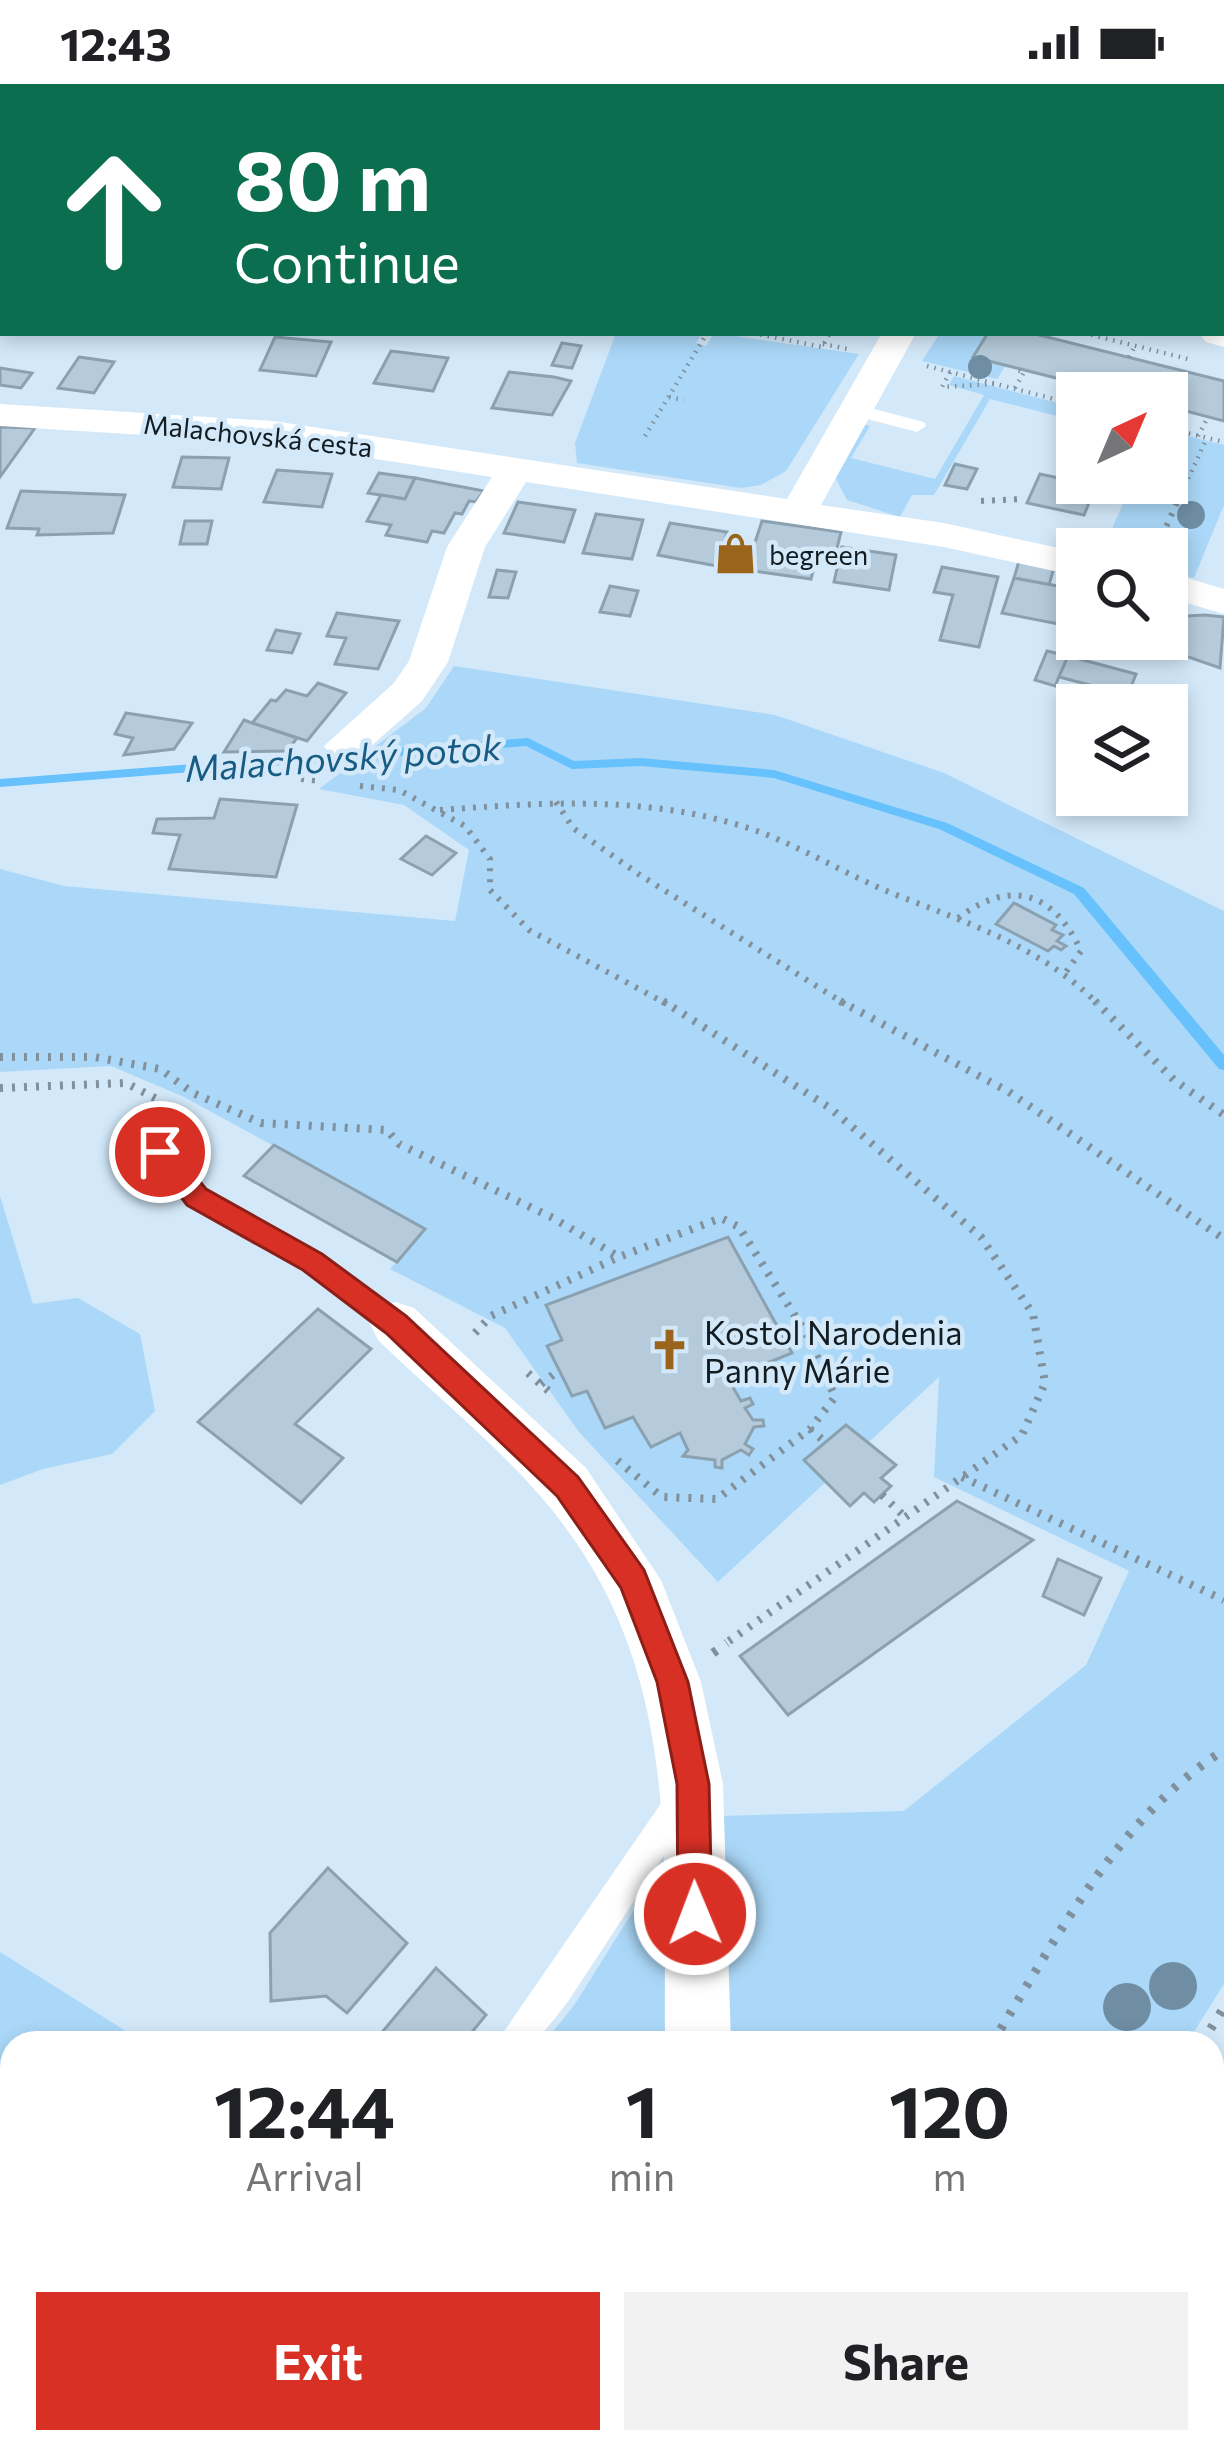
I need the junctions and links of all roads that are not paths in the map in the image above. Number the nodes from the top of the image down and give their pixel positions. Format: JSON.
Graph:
{"nodes":[{"id":1,"x":892,"y":344,"type":"edge"},
{"id":2,"x":855,"y":410,"type":"junction"},
{"id":3,"x":0,"y":415,"type":"edge"},
{"id":4,"x":917,"y":426,"type":"dead end"},
{"id":5,"x":516,"y":468,"type":"junction"},
{"id":6,"x":798,"y":512,"type":"junction"},
{"id":7,"x":1056,"y":559,"type":"edge"},
{"id":8,"x":1188,"y":591,"type":"edge"},
{"id":9,"x":1224,"y":602,"type":"edge"},
{"id":10,"x":345,"y":746,"type":"dead end"},
{"id":11,"x":160,"y":1152,"type":"road end"},
{"id":12,"x":396,"y":1324,"type":"joint"},
{"id":13,"x":693,"y":1784,"type":"junction"},
{"id":14,"x":523,"y":2031,"type":"edge"},
{"id":15,"x":698,"y":2031,"type":"edge"}],
"edges":[{"from":1,"to":2,"type":"street"},
{"from":2,"to":4,"type":"lane"},
{"from":2,"to":6,"type":"street"},
{"from":3,"to":5,"type":"street","name":"Malachovská cesta"},
{"from":5,"to":6,"type":"street","name":"Malachovská cesta"},
{"from":5,"to":10,"type":"street"},
{"from":6,"to":7,"type":"street","name":"Malachovská cesta"},
{"from":8,"to":9,"type":"street"},
{"from":11,"to":12,"type":"lane"},
{"from":12,"to":13,"type":"street"},
{"from":13,"to":14,"type":"lane"},
{"from":13,"to":15,"type":"street"}]}
